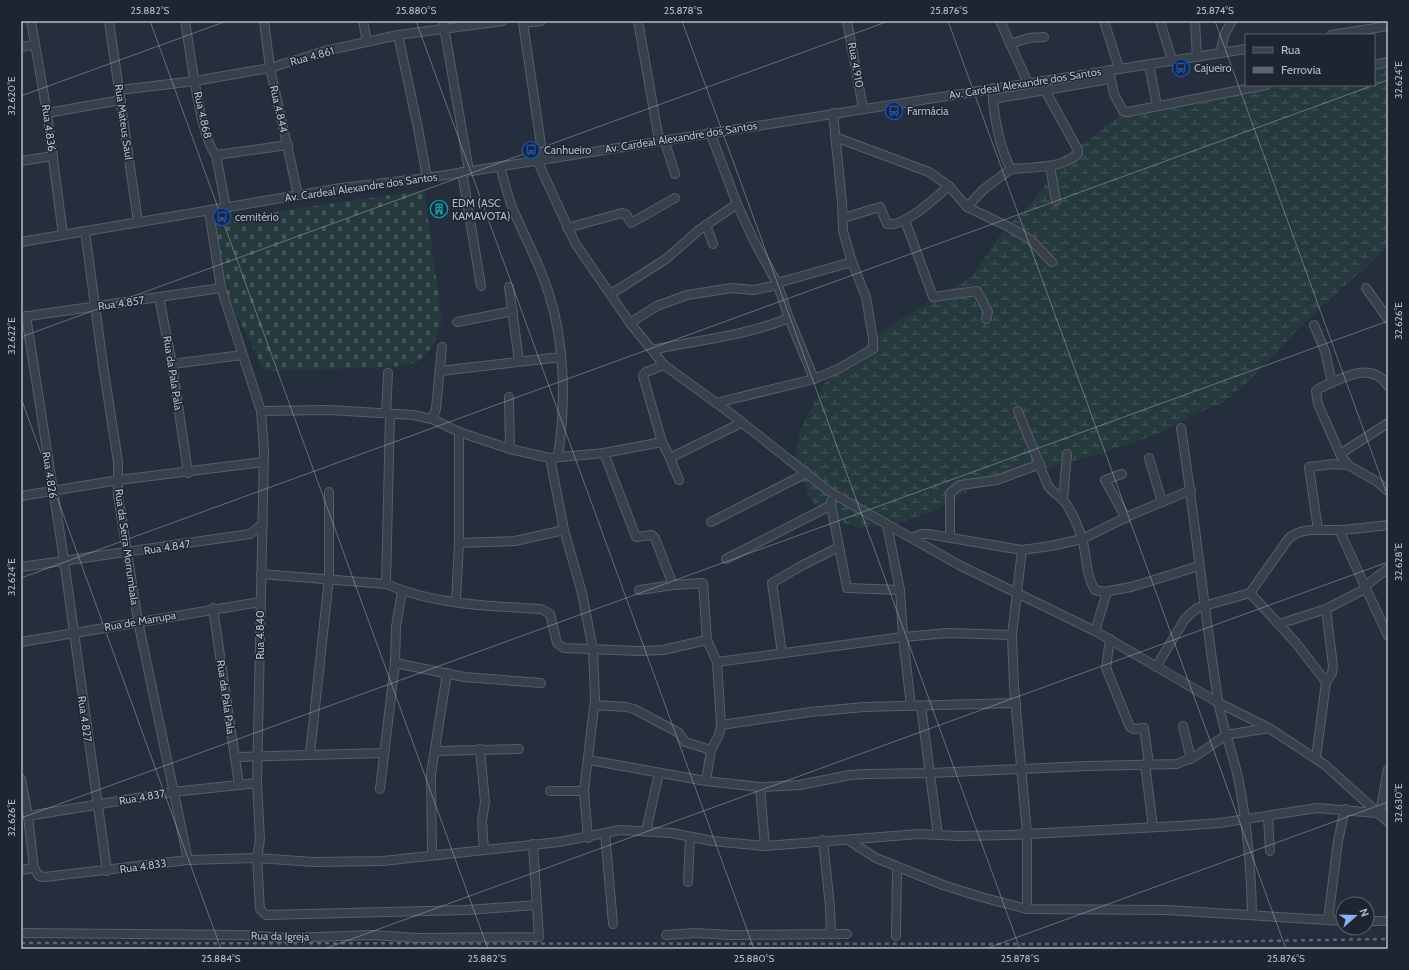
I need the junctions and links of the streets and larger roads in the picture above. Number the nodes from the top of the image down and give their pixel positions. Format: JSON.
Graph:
{"nodes":[{"id":1,"x":31,"y":21,"type":"edge"},
{"id":2,"x":109,"y":21,"type":"edge"},
{"id":3,"x":186,"y":21,"type":"edge"},
{"id":4,"x":264,"y":21,"type":"edge"},
{"id":5,"x":363,"y":21,"type":"edge"},
{"id":6,"x":503,"y":21,"type":"edge"},
{"id":7,"x":541,"y":21,"type":"edge"},
{"id":8,"x":638,"y":21,"type":"edge"},
{"id":9,"x":847,"y":21,"type":"edge"},
{"id":10,"x":1000,"y":21,"type":"edge"},
{"id":11,"x":1104,"y":21,"type":"edge"},
{"id":12,"x":1160,"y":21,"type":"edge"},
{"id":13,"x":1195,"y":21,"type":"edge"},
{"id":14,"x":1232,"y":21,"type":"edge"},
{"id":15,"x":523,"y":22,"type":"edge"},
{"id":16,"x":444,"y":25,"type":"edge"},
{"id":17,"x":1388,"y":26,"type":"edge"},
{"id":18,"x":1337,"y":34,"type":"edge"},
{"id":19,"x":398,"y":35,"type":"junction"},
{"id":20,"x":1044,"y":37,"type":"dead end"},
{"id":21,"x":367,"y":42,"type":"junction"},
{"id":22,"x":1010,"y":44,"type":"junction"},
{"id":23,"x":34,"y":45,"type":"junction"},
{"id":24,"x":21,"y":47,"type":"edge"},
{"id":25,"x":1245,"y":49,"type":"edge"},
{"id":26,"x":1220,"y":53,"type":"junction"},
{"id":27,"x":1197,"y":57,"type":"junction"},
{"id":28,"x":1172,"y":60,"type":"junction"},
{"id":29,"x":1388,"y":62,"type":"edge"},
{"id":30,"x":1149,"y":64,"type":"junction"},
{"id":31,"x":1375,"y":65,"type":"edge"},
{"id":32,"x":270,"y":68,"type":"junction"},
{"id":33,"x":1119,"y":68,"type":"junction"},
{"id":34,"x":1109,"y":70,"type":"junction"},
{"id":35,"x":1110,"y":79,"type":"junction"},
{"id":36,"x":195,"y":81,"type":"junction"},
{"id":37,"x":1040,"y":81,"type":"junction"},
{"id":38,"x":1028,"y":82,"type":"junction"},
{"id":39,"x":1261,"y":86,"type":"edge"},
{"id":40,"x":993,"y":88,"type":"junction"},
{"id":41,"x":120,"y":90,"type":"junction"},
{"id":42,"x":1045,"y":90,"type":"junction"},
{"id":43,"x":993,"y":99,"type":"junction"},
{"id":44,"x":121,"y":100,"type":"junction"},
{"id":45,"x":1157,"y":106,"type":"junction"},
{"id":46,"x":863,"y":108,"type":"junction"},
{"id":47,"x":47,"y":113,"type":"junction"},
{"id":48,"x":833,"y":113,"type":"junction"},
{"id":49,"x":710,"y":132,"type":"junction"},
{"id":50,"x":835,"y":137,"type":"junction"},
{"id":51,"x":661,"y":140,"type":"junction"},
{"id":52,"x":288,"y":145,"type":"junction"},
{"id":53,"x":216,"y":155,"type":"junction"},
{"id":54,"x":53,"y":156,"type":"junction"},
{"id":55,"x":540,"y":159,"type":"junction"},
{"id":56,"x":21,"y":160,"type":"edge"},
{"id":57,"x":500,"y":166,"type":"junction"},
{"id":58,"x":1050,"y":166,"type":"junction"},
{"id":59,"x":1011,"y":169,"type":"junction"},
{"id":60,"x":465,"y":171,"type":"junction"},
{"id":61,"x":675,"y":174,"type":"dead end"},
{"id":62,"x":427,"y":178,"type":"junction"},
{"id":63,"x":949,"y":186,"type":"junction"},
{"id":64,"x":298,"y":196,"type":"junction"},
{"id":65,"x":675,"y":198,"type":"dead end"},
{"id":66,"x":1056,"y":200,"type":"dead end"},
{"id":67,"x":737,"y":204,"type":"junction"},
{"id":68,"x":967,"y":206,"type":"junction"},
{"id":69,"x":226,"y":208,"type":"junction"},
{"id":70,"x":209,"y":211,"type":"junction"},
{"id":71,"x":843,"y":218,"type":"junction"},
{"id":72,"x":905,"y":220,"type":"junction"},
{"id":73,"x":138,"y":222,"type":"junction"},
{"id":74,"x":706,"y":225,"type":"junction"},
{"id":75,"x":567,"y":228,"type":"junction"},
{"id":76,"x":85,"y":231,"type":"junction"},
{"id":77,"x":63,"y":234,"type":"junction"},
{"id":78,"x":21,"y":242,"type":"edge"},
{"id":79,"x":713,"y":244,"type":"dead end"},
{"id":80,"x":852,"y":262,"type":"junction"},
{"id":81,"x":1052,"y":262,"type":"dead end"},
{"id":82,"x":778,"y":284,"type":"junction"},
{"id":83,"x":481,"y":286,"type":"dead end"},
{"id":84,"x":509,"y":287,"type":"dead end"},
{"id":85,"x":221,"y":288,"type":"junction"},
{"id":86,"x":1366,"y":288,"type":"dead end"},
{"id":87,"x":611,"y":294,"type":"junction"},
{"id":88,"x":159,"y":297,"type":"junction"},
{"id":89,"x":95,"y":306,"type":"junction"},
{"id":90,"x":513,"y":311,"type":"junction"},
{"id":91,"x":1386,"y":314,"type":"edge"},
{"id":92,"x":23,"y":316,"type":"edge"},
{"id":93,"x":789,"y":318,"type":"junction"},
{"id":94,"x":986,"y":319,"type":"dead end"},
{"id":95,"x":457,"y":322,"type":"dead end"},
{"id":96,"x":630,"y":323,"type":"junction"},
{"id":97,"x":1314,"y":325,"type":"dead end"},
{"id":98,"x":442,"y":347,"type":"dead end"},
{"id":99,"x":652,"y":350,"type":"junction"},
{"id":100,"x":242,"y":355,"type":"junction"},
{"id":101,"x":561,"y":357,"type":"junction"},
{"id":102,"x":519,"y":361,"type":"junction"},
{"id":103,"x":172,"y":364,"type":"junction"},
{"id":104,"x":664,"y":365,"type":"junction"},
{"id":105,"x":440,"y":371,"type":"junction"},
{"id":106,"x":388,"y":373,"type":"dead end"},
{"id":107,"x":814,"y":379,"type":"junction"},
{"id":108,"x":1332,"y":383,"type":"junction"},
{"id":109,"x":1388,"y":386,"type":"edge"},
{"id":110,"x":509,"y":397,"type":"dead end"},
{"id":111,"x":716,"y":403,"type":"junction"},
{"id":112,"x":1018,"y":410,"type":"dead end"},
{"id":113,"x":261,"y":411,"type":"junction"},
{"id":114,"x":388,"y":413,"type":"junction"},
{"id":115,"x":432,"y":419,"type":"junction"},
{"id":116,"x":740,"y":423,"type":"junction"},
{"id":117,"x":1388,"y":423,"type":"edge"},
{"id":118,"x":1181,"y":428,"type":"dead end"},
{"id":119,"x":459,"y":432,"type":"junction"},
{"id":120,"x":662,"y":442,"type":"junction"},
{"id":121,"x":510,"y":449,"type":"junction"},
{"id":122,"x":604,"y":453,"type":"junction"},
{"id":123,"x":1068,"y":454,"type":"dead end"},
{"id":124,"x":1340,"y":454,"type":"junction"},
{"id":125,"x":554,"y":457,"type":"junction"},
{"id":126,"x":670,"y":458,"type":"junction"},
{"id":127,"x":1149,"y":458,"type":"dead end"},
{"id":128,"x":263,"y":462,"type":"junction"},
{"id":129,"x":1040,"y":464,"type":"junction"},
{"id":130,"x":1348,"y":465,"type":"junction"},
{"id":131,"x":188,"y":473,"type":"junction"},
{"id":132,"x":807,"y":473,"type":"junction"},
{"id":133,"x":1122,"y":474,"type":"dead end"},
{"id":134,"x":119,"y":480,"type":"junction"},
{"id":135,"x":679,"y":480,"type":"dead end"},
{"id":136,"x":1190,"y":490,"type":"junction"},
{"id":137,"x":1388,"y":491,"type":"edge"},
{"id":138,"x":52,"y":492,"type":"junction"},
{"id":139,"x":329,"y":492,"type":"dead end"},
{"id":140,"x":830,"y":492,"type":"junction"},
{"id":141,"x":21,"y":496,"type":"edge"},
{"id":142,"x":1063,"y":500,"type":"junction"},
{"id":143,"x":1162,"y":502,"type":"junction"},
{"id":144,"x":831,"y":505,"type":"junction"},
{"id":145,"x":1126,"y":518,"type":"junction"},
{"id":146,"x":712,"y":522,"type":"dead end"},
{"id":147,"x":263,"y":524,"type":"junction"},
{"id":148,"x":887,"y":525,"type":"junction"},
{"id":149,"x":1388,"y":525,"type":"edge"},
{"id":150,"x":564,"y":530,"type":"junction"},
{"id":151,"x":1318,"y":530,"type":"junction"},
{"id":152,"x":1339,"y":530,"type":"junction"},
{"id":153,"x":250,"y":534,"type":"junction"},
{"id":154,"x":950,"y":536,"type":"junction"},
{"id":155,"x":911,"y":538,"type":"junction"},
{"id":156,"x":1082,"y":539,"type":"junction"},
{"id":157,"x":459,"y":543,"type":"junction"},
{"id":158,"x":262,"y":546,"type":"junction"},
{"id":159,"x":839,"y":547,"type":"junction"},
{"id":160,"x":1022,"y":550,"type":"junction"},
{"id":161,"x":127,"y":553,"type":"junction"},
{"id":162,"x":726,"y":558,"type":"dead end"},
{"id":163,"x":64,"y":560,"type":"junction"},
{"id":164,"x":1199,"y":566,"type":"junction"},
{"id":165,"x":21,"y":567,"type":"edge"},
{"id":166,"x":1388,"y":571,"type":"edge"},
{"id":167,"x":261,"y":574,"type":"junction"},
{"id":168,"x":329,"y":578,"type":"junction"},
{"id":169,"x":386,"y":584,"type":"junction"},
{"id":170,"x":673,"y":585,"type":"junction"},
{"id":171,"x":1365,"y":588,"type":"junction"},
{"id":172,"x":639,"y":590,"type":"dead end"},
{"id":173,"x":900,"y":590,"type":"junction"},
{"id":174,"x":402,"y":591,"type":"junction"},
{"id":175,"x":1107,"y":592,"type":"junction"},
{"id":176,"x":1016,"y":593,"type":"junction"},
{"id":177,"x":1250,"y":593,"type":"junction"},
{"id":178,"x":260,"y":602,"type":"junction"},
{"id":179,"x":456,"y":602,"type":"junction"},
{"id":180,"x":1204,"y":606,"type":"junction"},
{"id":181,"x":213,"y":608,"type":"junction"},
{"id":182,"x":1326,"y":609,"type":"junction"},
{"id":183,"x":138,"y":621,"type":"junction"},
{"id":184,"x":1279,"y":624,"type":"junction"},
{"id":185,"x":1095,"y":631,"type":"junction"},
{"id":186,"x":73,"y":633,"type":"junction"},
{"id":187,"x":1012,"y":635,"type":"junction"},
{"id":188,"x":1388,"y":636,"type":"edge"},
{"id":189,"x":903,"y":637,"type":"junction"},
{"id":190,"x":1110,"y":639,"type":"junction"},
{"id":191,"x":707,"y":640,"type":"junction"},
{"id":192,"x":21,"y":642,"type":"edge"},
{"id":193,"x":593,"y":650,"type":"junction"},
{"id":194,"x":782,"y":653,"type":"junction"},
{"id":195,"x":717,"y":662,"type":"junction"},
{"id":196,"x":394,"y":663,"type":"junction"},
{"id":197,"x":1156,"y":667,"type":"junction"},
{"id":198,"x":447,"y":673,"type":"junction"},
{"id":199,"x":1326,"y":682,"type":"junction"},
{"id":200,"x":541,"y":683,"type":"dead end"},
{"id":201,"x":1016,"y":703,"type":"junction"},
{"id":202,"x":1219,"y":703,"type":"junction"},
{"id":203,"x":595,"y":705,"type":"junction"},
{"id":204,"x":911,"y":706,"type":"junction"},
{"id":205,"x":921,"y":706,"type":"junction"},
{"id":206,"x":721,"y":726,"type":"junction"},
{"id":207,"x":1183,"y":726,"type":"dead end"},
{"id":208,"x":1269,"y":728,"type":"junction"},
{"id":209,"x":1226,"y":735,"type":"junction"},
{"id":210,"x":480,"y":749,"type":"junction"},
{"id":211,"x":519,"y":749,"type":"dead end"},
{"id":212,"x":711,"y":750,"type":"junction"},
{"id":213,"x":435,"y":751,"type":"junction"},
{"id":214,"x":383,"y":753,"type":"junction"},
{"id":215,"x":310,"y":754,"type":"junction"},
{"id":216,"x":258,"y":755,"type":"junction"},
{"id":217,"x":235,"y":757,"type":"junction"},
{"id":218,"x":1316,"y":758,"type":"junction"},
{"id":219,"x":1191,"y":759,"type":"junction"},
{"id":220,"x":589,"y":760,"type":"junction"},
{"id":221,"x":1147,"y":764,"type":"junction"},
{"id":222,"x":1388,"y":769,"type":"edge"},
{"id":223,"x":1022,"y":770,"type":"junction"},
{"id":224,"x":659,"y":773,"type":"junction"},
{"id":225,"x":931,"y":773,"type":"junction"},
{"id":226,"x":21,"y":779,"type":"edge"},
{"id":227,"x":706,"y":781,"type":"junction"},
{"id":228,"x":257,"y":783,"type":"junction"},
{"id":229,"x":239,"y":785,"type":"junction"},
{"id":230,"x":760,"y":787,"type":"junction"},
{"id":231,"x":380,"y":789,"type":"dead end"},
{"id":232,"x":550,"y":791,"type":"dead end"},
{"id":233,"x":584,"y":791,"type":"junction"},
{"id":234,"x":173,"y":792,"type":"junction"},
{"id":235,"x":22,"y":794,"type":"edge"},
{"id":236,"x":98,"y":805,"type":"junction"},
{"id":237,"x":1345,"y":809,"type":"junction"},
{"id":238,"x":1384,"y":813,"type":"edge"},
{"id":239,"x":28,"y":816,"type":"junction"},
{"id":240,"x":1268,"y":816,"type":"junction"},
{"id":241,"x":1244,"y":820,"type":"junction"},
{"id":242,"x":1388,"y":822,"type":"edge"},
{"id":243,"x":1153,"y":827,"type":"junction"},
{"id":244,"x":646,"y":830,"type":"junction"},
{"id":245,"x":604,"y":833,"type":"junction"},
{"id":246,"x":1027,"y":834,"type":"junction"},
{"id":247,"x":938,"y":836,"type":"junction"},
{"id":248,"x":690,"y":837,"type":"junction"},
{"id":249,"x":588,"y":838,"type":"junction"},
{"id":250,"x":823,"y":840,"type":"junction"},
{"id":251,"x":848,"y":840,"type":"junction"},
{"id":252,"x":533,"y":844,"type":"junction"},
{"id":253,"x":765,"y":846,"type":"junction"},
{"id":254,"x":484,"y":850,"type":"junction"},
{"id":255,"x":1270,"y":851,"type":"dead end"},
{"id":256,"x":432,"y":855,"type":"junction"},
{"id":257,"x":257,"y":858,"type":"junction"},
{"id":258,"x":188,"y":860,"type":"junction"},
{"id":259,"x":897,"y":867,"type":"junction"},
{"id":260,"x":34,"y":868,"type":"junction"},
{"id":261,"x":21,"y":870,"type":"edge"},
{"id":262,"x":107,"y":871,"type":"junction"},
{"id":263,"x":688,"y":882,"type":"dead end"},
{"id":264,"x":537,"y":905,"type":"junction"},
{"id":265,"x":1027,"y":909,"type":"junction"},
{"id":266,"x":1252,"y":914,"type":"junction"},
{"id":267,"x":1328,"y":920,"type":"junction"},
{"id":268,"x":1335,"y":920,"type":"edge"},
{"id":269,"x":1375,"y":921,"type":"edge"},
{"id":270,"x":1388,"y":921,"type":"edge"},
{"id":271,"x":613,"y":924,"type":"dead end"},
{"id":272,"x":21,"y":933,"type":"edge"},
{"id":273,"x":831,"y":934,"type":"junction"},
{"id":274,"x":848,"y":934,"type":"dead end"},
{"id":275,"x":666,"y":935,"type":"dead end"},
{"id":276,"x":896,"y":936,"type":"dead end"}],
"edges":[{"from":1,"to":23,"type":"street","name":"Rua 4.836"},
{"from":2,"to":41,"type":"street","name":"Rua Mateus Saul"},
{"from":3,"to":36,"type":"street","name":"Rua 4.868"},
{"from":4,"to":32,"type":"street","name":"Rua 4.844"},
{"from":5,"to":21,"type":"street"},
{"from":6,"to":16,"type":"street","name":"Rua 4.861"},
{"from":7,"to":15,"type":"street"},
{"from":8,"to":51,"type":"street"},
{"from":9,"to":46,"type":"street","name":"Rua 4.910"},
{"from":10,"to":22,"type":"street"},
{"from":11,"to":33,"type":"street"},
{"from":12,"to":28,"type":"street"},
{"from":13,"to":27,"type":"street"},
{"from":14,"to":26,"type":"street"},
{"from":15,"to":55,"type":"street"},
{"from":16,"to":19,"type":"street","name":"Rua 4.861"},
{"from":16,"to":60,"type":"street"},
{"from":17,"to":18,"type":"street"},
{"from":19,"to":21,"type":"street","name":"Rua 4.861"},
{"from":19,"to":62,"type":"street"},
{"from":20,"to":22,"type":"street"},
{"from":21,"to":32,"type":"street","name":"Rua 4.861"},
{"from":22,"to":38,"type":"street"},
{"from":23,"to":24,"type":"street"},
{"from":23,"to":47,"type":"street","name":"Rua 4.836"},
{"from":25,"to":26,"type":"street","name":"Av. Cardeal Alexandre dos Santos"},
{"from":26,"to":27,"type":"street","name":"Av. Cardeal Alexandre dos Santos"},
{"from":27,"to":28,"type":"street","name":"Av. Cardeal Alexandre dos Santos"},
{"from":28,"to":30,"type":"street","name":"Av. Cardeal Alexandre dos Santos"},
{"from":29,"to":31,"type":"street"},
{"from":30,"to":33,"type":"street","name":"Av. Cardeal Alexandre dos Santos"},
{"from":30,"to":45,"type":"street"},
{"from":32,"to":36,"type":"street","name":"Rua 4.861"},
{"from":32,"to":52,"type":"street","name":"Rua 4.844"},
{"from":33,"to":34,"type":"street","name":"Av. Cardeal Alexandre dos Santos"},
{"from":34,"to":35,"type":"street"},
{"from":34,"to":37,"type":"street","name":"Av. Cardeal Alexandre dos Santos"},
{"from":35,"to":42,"type":"street"},
{"from":35,"to":45,"type":"street"},
{"from":36,"to":41,"type":"street","name":"Rua 4.861"},
{"from":36,"to":53,"type":"street","name":"Rua 4.868"},
{"from":37,"to":38,"type":"street","name":"Av. Cardeal Alexandre dos Santos"},
{"from":37,"to":42,"type":"street"},
{"from":38,"to":40,"type":"street","name":"Av. Cardeal Alexandre dos Santos"},
{"from":39,"to":45,"type":"street"},
{"from":40,"to":43,"type":"street"},
{"from":40,"to":46,"type":"street","name":"Av. Cardeal Alexandre dos Santos"},
{"from":41,"to":44,"type":"street","name":"Rua Mateus Saul"},
{"from":42,"to":43,"type":"street"},
{"from":42,"to":58,"type":"street"},
{"from":43,"to":59,"type":"street"},
{"from":44,"to":47,"type":"street"},
{"from":44,"to":73,"type":"street","name":"Rua Mateus Saul"},
{"from":46,"to":48,"type":"street","name":"Av. Cardeal Alexandre dos Santos"},
{"from":47,"to":54,"type":"street","name":"Rua 4.836"},
{"from":48,"to":49,"type":"street","name":"Av. Cardeal Alexandre dos Santos"},
{"from":48,"to":50,"type":"street"},
{"from":49,"to":51,"type":"street","name":"Av. Cardeal Alexandre dos Santos"},
{"from":49,"to":67,"type":"street"},
{"from":50,"to":63,"type":"street"},
{"from":50,"to":71,"type":"street"},
{"from":51,"to":55,"type":"street","name":"Av. Cardeal Alexandre dos Santos"},
{"from":51,"to":61,"type":"street"},
{"from":52,"to":53,"type":"street"},
{"from":52,"to":64,"type":"street","name":"Rua 4.844"},
{"from":53,"to":69,"type":"street","name":"Rua 4.868"},
{"from":54,"to":56,"type":"street"},
{"from":54,"to":77,"type":"street","name":"Rua 4.836"},
{"from":55,"to":57,"type":"street","name":"Av. Cardeal Alexandre dos Santos"},
{"from":55,"to":75,"type":"street"},
{"from":57,"to":60,"type":"street","name":"Av. Cardeal Alexandre dos Santos"},
{"from":57,"to":101,"type":"street"},
{"from":58,"to":59,"type":"street"},
{"from":58,"to":66,"type":"street"},
{"from":59,"to":68,"type":"street"},
{"from":60,"to":62,"type":"street","name":"Av. Cardeal Alexandre dos Santos"},
{"from":60,"to":83,"type":"street"},
{"from":62,"to":64,"type":"street","name":"Av. Cardeal Alexandre dos Santos"},
{"from":63,"to":68,"type":"street"},
{"from":63,"to":72,"type":"street"},
{"from":64,"to":69,"type":"street","name":"Av. Cardeal Alexandre dos Santos"},
{"from":65,"to":75,"type":"street"},
{"from":67,"to":74,"type":"street"},
{"from":67,"to":82,"type":"street"},
{"from":68,"to":81,"type":"street"},
{"from":69,"to":70,"type":"street","name":"Av. Cardeal Alexandre dos Santos"},
{"from":70,"to":73,"type":"street","name":"Av. Cardeal Alexandre dos Santos"},
{"from":70,"to":85,"type":"street","name":"Rua 4.840"},
{"from":71,"to":72,"type":"street"},
{"from":71,"to":80,"type":"street"},
{"from":72,"to":94,"type":"street"},
{"from":73,"to":76,"type":"street","name":"Av. Cardeal Alexandre dos Santos"},
{"from":74,"to":79,"type":"street"},
{"from":74,"to":87,"type":"street"},
{"from":75,"to":87,"type":"street"},
{"from":76,"to":77,"type":"street","name":"Av. Cardeal Alexandre dos Santos"},
{"from":76,"to":89,"type":"street","name":"Rua da Serra Morrumbala"},
{"from":77,"to":78,"type":"street","name":"Av. Cardeal Alexandre dos Santos"},
{"from":80,"to":82,"type":"street"},
{"from":80,"to":107,"type":"street"},
{"from":82,"to":93,"type":"street"},
{"from":82,"to":96,"type":"street"},
{"from":84,"to":90,"type":"street"},
{"from":85,"to":88,"type":"street","name":"Rua 4.857"},
{"from":85,"to":100,"type":"street","name":"Rua 4.840"},
{"from":86,"to":91,"type":"street"},
{"from":87,"to":96,"type":"street"},
{"from":88,"to":89,"type":"street","name":"Rua 4.857"},
{"from":88,"to":103,"type":"street","name":"Rua da Pala Pala"},
{"from":89,"to":92,"type":"street","name":"Rua 4.857"},
{"from":89,"to":134,"type":"street","name":"Rua da Serra Morrumbala"},
{"from":90,"to":95,"type":"street"},
{"from":90,"to":102,"type":"street"},
{"from":92,"to":138,"type":"street","name":"Rua 4.826"},
{"from":93,"to":99,"type":"street"},
{"from":93,"to":107,"type":"street"},
{"from":96,"to":99,"type":"street"},
{"from":97,"to":108,"type":"street"},
{"from":98,"to":105,"type":"street"},
{"from":99,"to":104,"type":"street"},
{"from":100,"to":103,"type":"street"},
{"from":100,"to":113,"type":"street","name":"Rua 4.840"},
{"from":101,"to":102,"type":"street"},
{"from":101,"to":125,"type":"street"},
{"from":102,"to":105,"type":"street"},
{"from":103,"to":131,"type":"street","name":"Rua da Pala Pala"},
{"from":104,"to":111,"type":"street"},
{"from":104,"to":120,"type":"street"},
{"from":105,"to":115,"type":"street"},
{"from":106,"to":114,"type":"street"},
{"from":107,"to":111,"type":"street"},
{"from":108,"to":109,"type":"street"},
{"from":108,"to":124,"type":"street"},
{"from":110,"to":121,"type":"street"},
{"from":111,"to":116,"type":"street"},
{"from":112,"to":129,"type":"street"},
{"from":113,"to":114,"type":"street"},
{"from":113,"to":128,"type":"street","name":"Rua 4.840"},
{"from":114,"to":115,"type":"street"},
{"from":114,"to":169,"type":"street"},
{"from":115,"to":119,"type":"street"},
{"from":116,"to":126,"type":"street"},
{"from":116,"to":132,"type":"street"},
{"from":117,"to":124,"type":"street"},
{"from":118,"to":136,"type":"street"},
{"from":119,"to":121,"type":"street"},
{"from":119,"to":157,"type":"street"},
{"from":120,"to":122,"type":"street"},
{"from":120,"to":126,"type":"street"},
{"from":121,"to":125,"type":"street"},
{"from":122,"to":125,"type":"street"},
{"from":122,"to":170,"type":"street"},
{"from":123,"to":142,"type":"street"},
{"from":124,"to":130,"type":"street"},
{"from":125,"to":150,"type":"street"},
{"from":126,"to":135,"type":"street"},
{"from":127,"to":143,"type":"street"},
{"from":128,"to":131,"type":"street"},
{"from":128,"to":147,"type":"street","name":"Rua 4.840"},
{"from":129,"to":142,"type":"street"},
{"from":129,"to":154,"type":"street"},
{"from":130,"to":137,"type":"street"},
{"from":130,"to":151,"type":"street"},
{"from":131,"to":134,"type":"street"},
{"from":132,"to":140,"type":"street"},
{"from":132,"to":146,"type":"street"},
{"from":133,"to":145,"type":"street"},
{"from":134,"to":138,"type":"street"},
{"from":134,"to":161,"type":"street","name":"Rua da Serra Morrumbala"},
{"from":136,"to":143,"type":"street"},
{"from":136,"to":164,"type":"street"},
{"from":138,"to":141,"type":"street"},
{"from":138,"to":163,"type":"street","name":"Rua 4.826"},
{"from":139,"to":168,"type":"street"},
{"from":140,"to":144,"type":"street"},
{"from":140,"to":148,"type":"street"},
{"from":142,"to":156,"type":"street"},
{"from":143,"to":145,"type":"street"},
{"from":144,"to":159,"type":"street"},
{"from":144,"to":162,"type":"street"},
{"from":145,"to":156,"type":"street"},
{"from":147,"to":153,"type":"street","name":"Rua 4.847"},
{"from":147,"to":158,"type":"street","name":"Rua 4.840"},
{"from":148,"to":155,"type":"street"},
{"from":148,"to":173,"type":"street"},
{"from":149,"to":152,"type":"street"},
{"from":150,"to":157,"type":"street"},
{"from":150,"to":193,"type":"street"},
{"from":151,"to":152,"type":"street"},
{"from":151,"to":177,"type":"street"},
{"from":152,"to":171,"type":"street"},
{"from":153,"to":158,"type":"street"},
{"from":153,"to":161,"type":"street","name":"Rua 4.847"},
{"from":154,"to":155,"type":"street"},
{"from":154,"to":160,"type":"street"},
{"from":155,"to":176,"type":"street"},
{"from":156,"to":160,"type":"street"},
{"from":156,"to":175,"type":"street"},
{"from":157,"to":179,"type":"street"},
{"from":158,"to":167,"type":"street","name":"Rua 4.840"},
{"from":159,"to":173,"type":"street"},
{"from":159,"to":194,"type":"street"},
{"from":160,"to":176,"type":"street"},
{"from":161,"to":163,"type":"street","name":"Rua 4.847"},
{"from":161,"to":183,"type":"street","name":"Rua da Serra Morrumbala"},
{"from":163,"to":165,"type":"street","name":"Rua 4.847"},
{"from":163,"to":186,"type":"street","name":"Rua 4.826"},
{"from":164,"to":175,"type":"street"},
{"from":164,"to":180,"type":"street"},
{"from":166,"to":171,"type":"street"},
{"from":167,"to":168,"type":"street"},
{"from":167,"to":178,"type":"street","name":"Rua 4.840"},
{"from":168,"to":169,"type":"street"},
{"from":168,"to":215,"type":"street"},
{"from":169,"to":174,"type":"street"},
{"from":170,"to":172,"type":"street"},
{"from":170,"to":191,"type":"street"},
{"from":171,"to":182,"type":"street"},
{"from":171,"to":188,"type":"street"},
{"from":173,"to":189,"type":"street"},
{"from":174,"to":179,"type":"street"},
{"from":174,"to":196,"type":"street"},
{"from":175,"to":185,"type":"street"},
{"from":176,"to":185,"type":"street"},
{"from":176,"to":187,"type":"street"},
{"from":177,"to":180,"type":"street"},
{"from":177,"to":184,"type":"street"},
{"from":178,"to":181,"type":"street","name":"Rua de Marrupa"},
{"from":178,"to":216,"type":"street","name":"Rua 4.840"},
{"from":179,"to":193,"type":"street"},
{"from":180,"to":197,"type":"street"},
{"from":180,"to":202,"type":"street"},
{"from":181,"to":183,"type":"street","name":"Rua de Marrupa"},
{"from":181,"to":217,"type":"street","name":"Rua da Pala Pala"},
{"from":182,"to":184,"type":"street"},
{"from":182,"to":199,"type":"street"},
{"from":183,"to":186,"type":"street","name":"Rua de Marrupa"},
{"from":183,"to":234,"type":"street","name":"Rua da Serra Morrumbala"},
{"from":184,"to":199,"type":"street"},
{"from":185,"to":190,"type":"street"},
{"from":186,"to":192,"type":"street","name":"Rua de Marrupa"},
{"from":186,"to":236,"type":"street","name":"Rua 4.827"},
{"from":187,"to":189,"type":"street"},
{"from":187,"to":201,"type":"street"},
{"from":189,"to":194,"type":"street"},
{"from":189,"to":204,"type":"street"},
{"from":190,"to":197,"type":"street"},
{"from":190,"to":221,"type":"street"},
{"from":191,"to":193,"type":"street"},
{"from":191,"to":195,"type":"street"},
{"from":193,"to":203,"type":"street"},
{"from":194,"to":195,"type":"street"},
{"from":195,"to":206,"type":"street"},
{"from":196,"to":198,"type":"street"},
{"from":196,"to":214,"type":"street"},
{"from":197,"to":202,"type":"street"},
{"from":198,"to":200,"type":"street"},
{"from":198,"to":213,"type":"street"},
{"from":199,"to":218,"type":"street"},
{"from":201,"to":205,"type":"street"},
{"from":201,"to":223,"type":"street"},
{"from":202,"to":208,"type":"street"},
{"from":202,"to":209,"type":"street"},
{"from":203,"to":212,"type":"street"},
{"from":203,"to":220,"type":"street"},
{"from":204,"to":205,"type":"street"},
{"from":204,"to":206,"type":"street"},
{"from":205,"to":225,"type":"street"},
{"from":206,"to":212,"type":"street"},
{"from":207,"to":219,"type":"street"},
{"from":208,"to":209,"type":"street"},
{"from":208,"to":218,"type":"street"},
{"from":209,"to":219,"type":"street"},
{"from":209,"to":241,"type":"street"},
{"from":210,"to":211,"type":"street"},
{"from":210,"to":213,"type":"street"},
{"from":210,"to":254,"type":"street"},
{"from":212,"to":227,"type":"street"},
{"from":213,"to":256,"type":"street"},
{"from":214,"to":215,"type":"street"},
{"from":214,"to":231,"type":"street"},
{"from":215,"to":216,"type":"street"},
{"from":216,"to":217,"type":"street"},
{"from":216,"to":228,"type":"street","name":"Rua 4.840"},
{"from":217,"to":229,"type":"street","name":"Rua da Pala Pala"},
{"from":218,"to":238,"type":"street"},
{"from":219,"to":221,"type":"street"},
{"from":220,"to":224,"type":"street"},
{"from":220,"to":233,"type":"street"},
{"from":221,"to":223,"type":"street"},
{"from":221,"to":243,"type":"street"},
{"from":222,"to":238,"type":"street"},
{"from":223,"to":225,"type":"street"},
{"from":223,"to":246,"type":"street"},
{"from":224,"to":227,"type":"street"},
{"from":224,"to":244,"type":"street"},
{"from":225,"to":230,"type":"street"},
{"from":225,"to":247,"type":"street"},
{"from":226,"to":235,"type":"street"},
{"from":227,"to":230,"type":"street"},
{"from":228,"to":229,"type":"street","name":"Rua 4.837"},
{"from":228,"to":257,"type":"street","name":"Rua 4.840"},
{"from":229,"to":234,"type":"street","name":"Rua 4.837"},
{"from":230,"to":253,"type":"street"},
{"from":232,"to":233,"type":"street"},
{"from":233,"to":249,"type":"street"},
{"from":234,"to":236,"type":"street","name":"Rua 4.837"},
{"from":234,"to":258,"type":"street","name":"Rua da Serra Morrumbala"},
{"from":235,"to":239,"type":"street"},
{"from":236,"to":239,"type":"street","name":"Rua 4.837"},
{"from":236,"to":262,"type":"street","name":"Rua 4.827"},
{"from":237,"to":238,"type":"street","name":"Rua 4.833"},
{"from":237,"to":240,"type":"street","name":"Rua 4.833"},
{"from":237,"to":267,"type":"street"},
{"from":238,"to":242,"type":"street"},
{"from":239,"to":260,"type":"street"},
{"from":240,"to":241,"type":"street","name":"Rua 4.833"},
{"from":240,"to":255,"type":"street"},
{"from":241,"to":243,"type":"street","name":"Rua 4.833"},
{"from":241,"to":266,"type":"street"},
{"from":243,"to":246,"type":"street","name":"Rua 4.833"},
{"from":244,"to":245,"type":"street","name":"Rua 4.833"},
{"from":244,"to":248,"type":"street","name":"Rua 4.833"},
{"from":245,"to":249,"type":"street","name":"Rua 4.833"},
{"from":245,"to":271,"type":"street"},
{"from":246,"to":247,"type":"street","name":"Rua 4.833"},
{"from":246,"to":265,"type":"street"},
{"from":247,"to":251,"type":"street","name":"Rua 4.833"},
{"from":248,"to":253,"type":"street","name":"Rua 4.833"},
{"from":248,"to":263,"type":"street"},
{"from":249,"to":252,"type":"street","name":"Rua 4.833"},
{"from":250,"to":251,"type":"street","name":"Rua 4.833"},
{"from":250,"to":253,"type":"street","name":"Rua 4.833"},
{"from":250,"to":273,"type":"street"},
{"from":251,"to":259,"type":"street"},
{"from":252,"to":254,"type":"street","name":"Rua 4.833"},
{"from":252,"to":264,"type":"street"},
{"from":254,"to":256,"type":"street","name":"Rua 4.833"},
{"from":256,"to":257,"type":"street","name":"Rua 4.833"},
{"from":257,"to":258,"type":"street","name":"Rua 4.833"},
{"from":257,"to":264,"type":"street","name":"Rua 4.840"},
{"from":258,"to":262,"type":"street","name":"Rua 4.833"},
{"from":259,"to":265,"type":"street"},
{"from":259,"to":276,"type":"street"},
{"from":260,"to":261,"type":"street"},
{"from":260,"to":262,"type":"street","name":"Rua 4.833"},
{"from":264,"to":272,"type":"street","name":"Rua da Igreja"},
{"from":265,"to":266,"type":"street"},
{"from":266,"to":267,"type":"street"},
{"from":267,"to":268,"type":"street"},
{"from":269,"to":270,"type":"street"},
{"from":273,"to":274,"type":"street"},
{"from":273,"to":275,"type":"street"}]}
